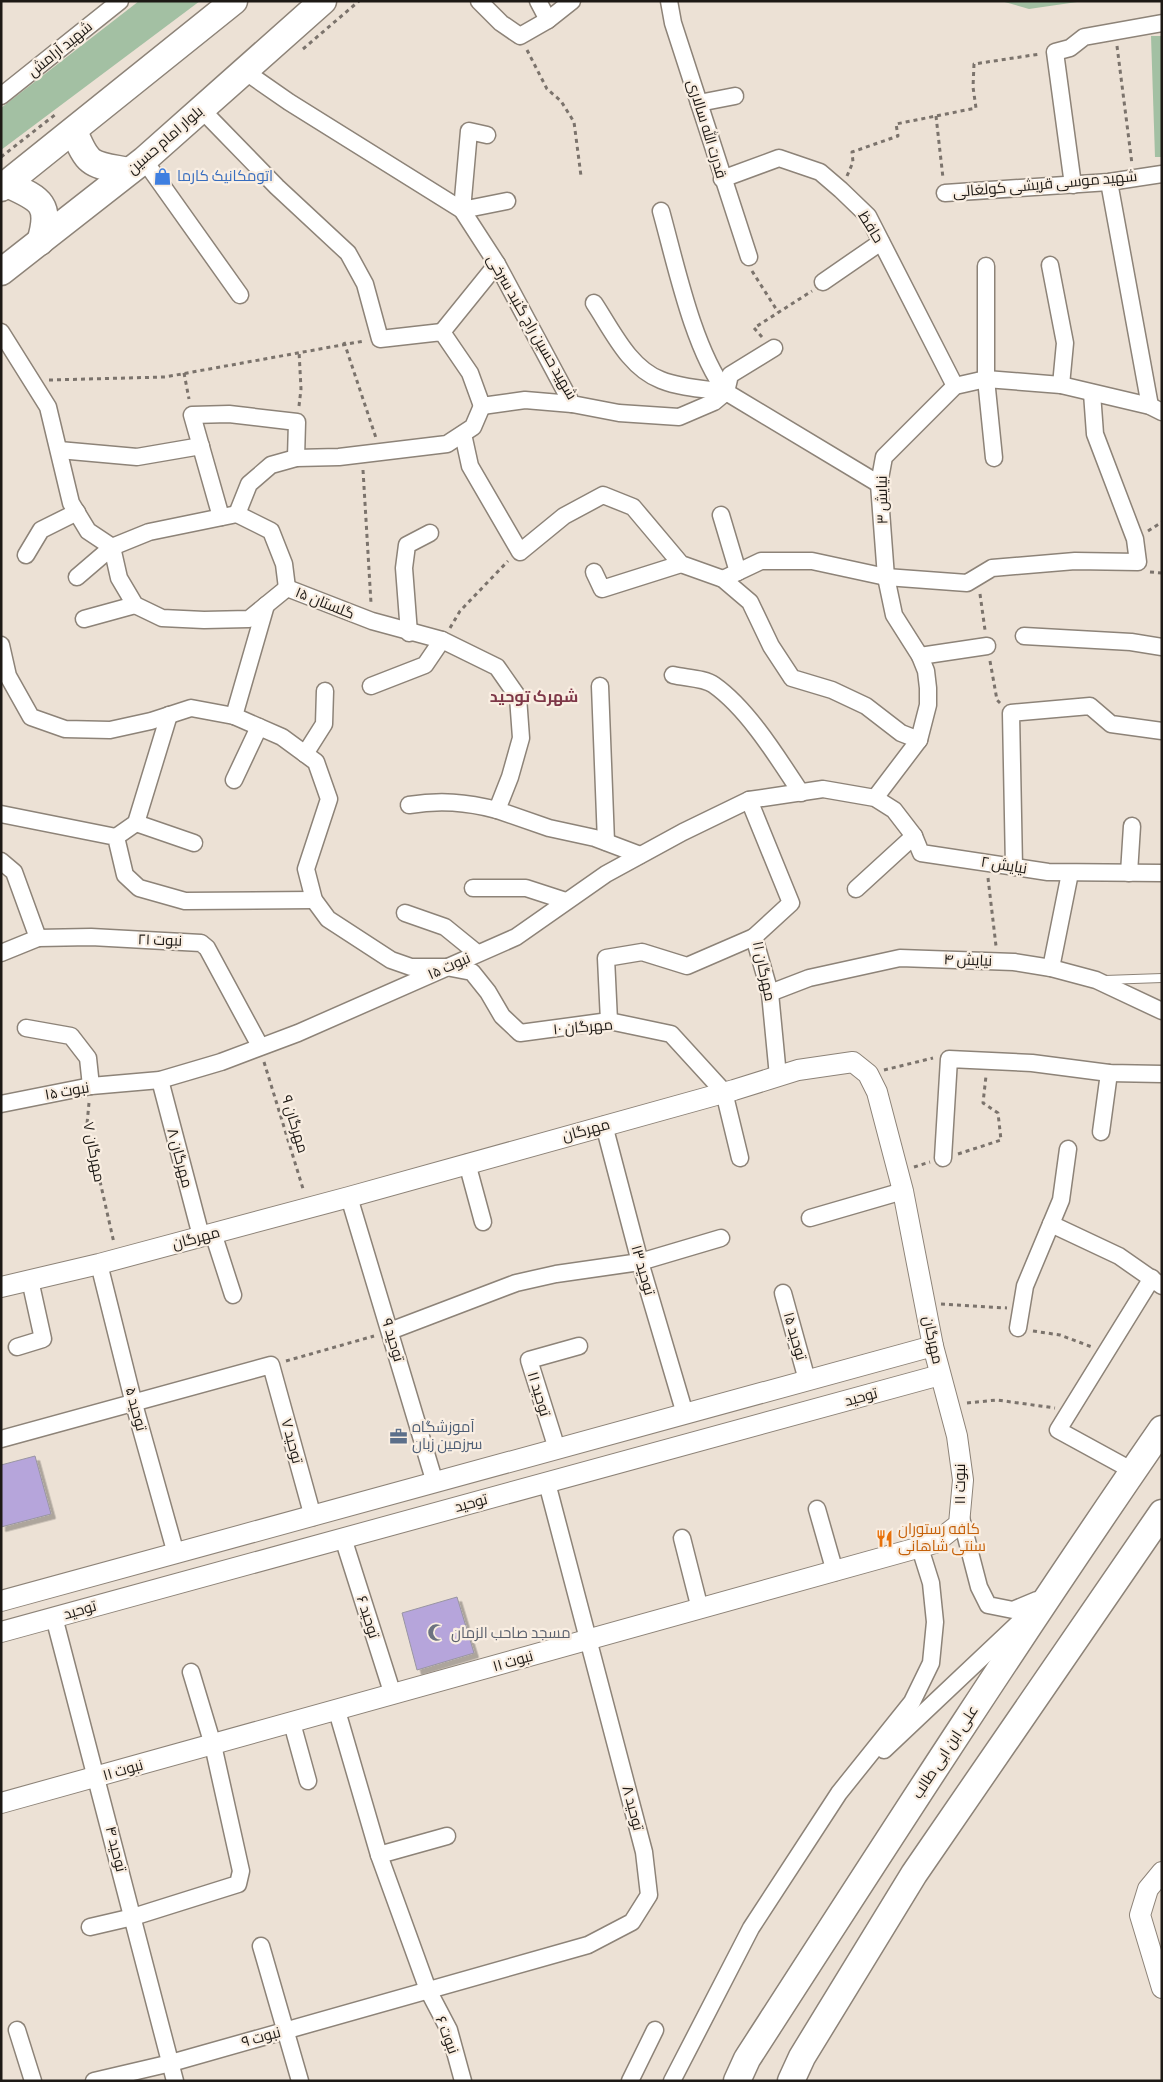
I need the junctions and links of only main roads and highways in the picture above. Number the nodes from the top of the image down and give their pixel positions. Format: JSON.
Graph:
{"nodes":[{"id":1,"x":323,"y":1,"type":"edge"},
{"id":2,"x":223,"y":4,"type":"edge"},
{"id":3,"x":74,"y":131,"type":"junction"},
{"id":4,"x":136,"y":166,"type":"junction"},
{"id":5,"x":4,"y":186,"type":"edge"},
{"id":6,"x":40,"y":242,"type":"junction"},
{"id":7,"x":1,"y":272,"type":"edge"},
{"id":8,"x":1162,"y":1429,"type":"edge"},
{"id":9,"x":1162,"y":1512,"type":"edge"},
{"id":10,"x":738,"y":2081,"type":"edge"},
{"id":11,"x":791,"y":2081,"type":"edge"}],
"edges":[{"from":1,"to":4,"type":"main road","name":"بلوار امام حسین"},
{"from":2,"to":3,"type":"main road"},
{"from":3,"to":4,"type":"main road"},
{"from":3,"to":5,"type":"main road"},
{"from":4,"to":6,"type":"main road","name":"بلوار امام حسین"},
{"from":5,"to":6,"type":"main road"},
{"from":6,"to":7,"type":"main road","name":"بلوار امام حسین"},
{"from":8,"to":10,"type":"main road","name":"علی ابن ابی طالب"},
{"from":9,"to":11,"type":"main road"}]}
